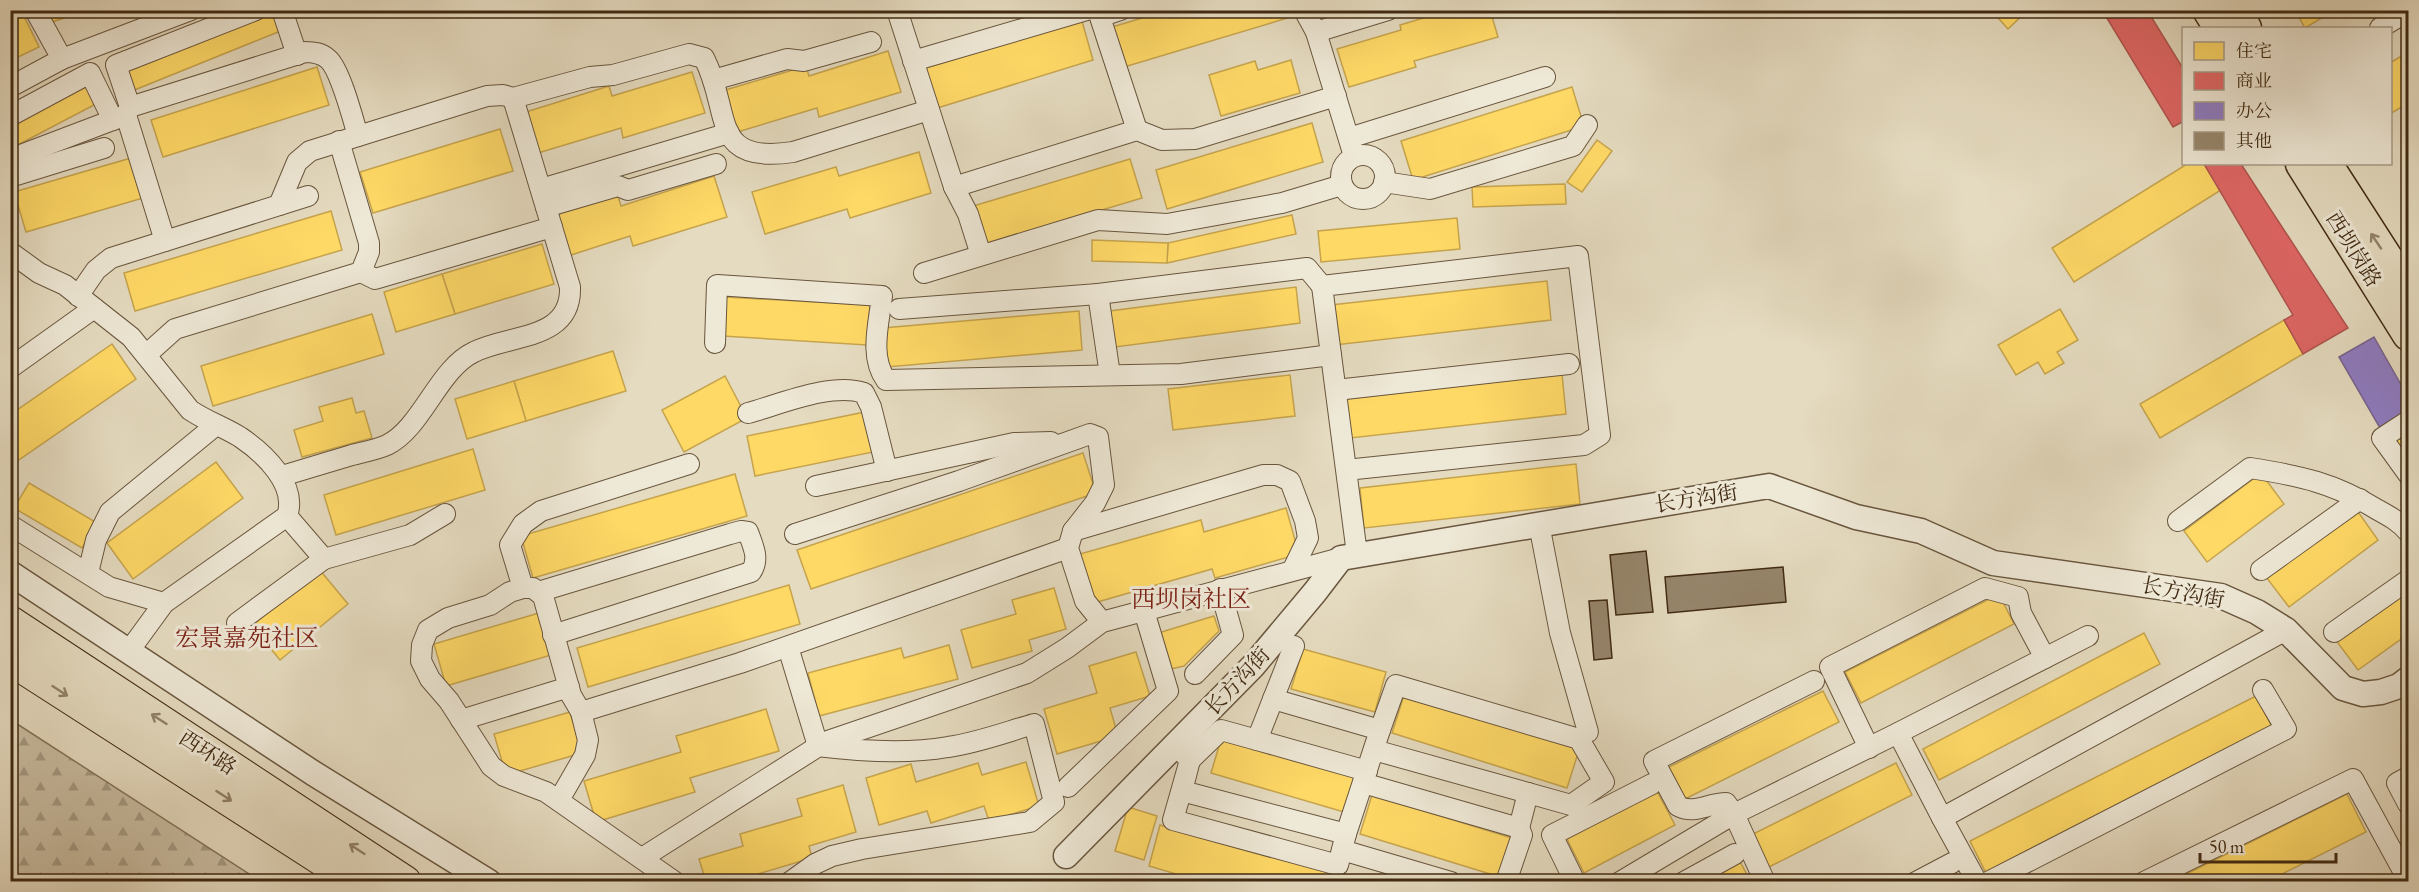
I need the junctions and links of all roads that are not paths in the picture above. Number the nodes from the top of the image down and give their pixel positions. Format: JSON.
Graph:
{"nodes":[{"id":1,"x":35,"y":10,"type":"edge"},
{"id":2,"x":191,"y":10,"type":"edge"},
{"id":3,"x":256,"y":10,"type":"edge"},
{"id":4,"x":282,"y":10,"type":"edge"},
{"id":5,"x":897,"y":10,"type":"edge"},
{"id":6,"x":1087,"y":10,"type":"edge"},
{"id":7,"x":1120,"y":10,"type":"edge"},
{"id":8,"x":1304,"y":10,"type":"edge"},
{"id":9,"x":1388,"y":10,"type":"edge"},
{"id":10,"x":2208,"y":10,"type":"edge"},
{"id":11,"x":2236,"y":10,"type":"edge"},
{"id":12,"x":1096,"y":11,"type":"edge"},
{"id":13,"x":2409,"y":11,"type":"edge"},
{"id":14,"x":2218,"y":27,"type":"edge"},
{"id":15,"x":2245,"y":27,"type":"edge"},
{"id":16,"x":2382,"y":27,"type":"edge"},
{"id":17,"x":1316,"y":32,"type":"junction"},
{"id":18,"x":871,"y":42,"type":"dead end"},
{"id":19,"x":297,"y":55,"type":"junction"},
{"id":20,"x":62,"y":59,"type":"junction"},
{"id":21,"x":913,"y":61,"type":"junction"},
{"id":22,"x":1545,"y":77,"type":"dead end"},
{"id":23,"x":713,"y":80,"type":"junction"},
{"id":24,"x":10,"y":87,"type":"edge"},
{"id":25,"x":1336,"y":96,"type":"junction"},
{"id":26,"x":513,"y":98,"type":"junction"},
{"id":27,"x":929,"y":110,"type":"junction"},
{"id":28,"x":123,"y":114,"type":"junction"},
{"id":29,"x":10,"y":116,"type":"edge"},
{"id":30,"x":1587,"y":125,"type":"dead end"},
{"id":31,"x":1137,"y":130,"type":"junction"},
{"id":32,"x":729,"y":133,"type":"junction"},
{"id":33,"x":349,"y":139,"type":"junction"},
{"id":34,"x":1351,"y":147,"type":"junction"},
{"id":35,"x":104,"y":148,"type":"dead end"},
{"id":36,"x":10,"y":159,"type":"edge"},
{"id":37,"x":716,"y":164,"type":"dead end"},
{"id":38,"x":2302,"y":165,"type":"edge"},
{"id":39,"x":2328,"y":165,"type":"edge"},
{"id":40,"x":10,"y":177,"type":"edge"},
{"id":41,"x":1384,"y":182,"type":"junction"},
{"id":42,"x":1342,"y":184,"type":"junction"},
{"id":43,"x":954,"y":187,"type":"junction"},
{"id":44,"x":308,"y":196,"type":"dead end"},
{"id":45,"x":543,"y":198,"type":"junction"},
{"id":46,"x":279,"y":205,"type":"junction"},
{"id":47,"x":552,"y":227,"type":"junction"},
{"id":48,"x":165,"y":241,"type":"junction"},
{"id":49,"x":10,"y":252,"type":"edge"},
{"id":50,"x":981,"y":255,"type":"junction"},
{"id":51,"x":361,"y":272,"type":"junction"},
{"id":52,"x":924,"y":273,"type":"dead end"},
{"id":53,"x":1322,"y":286,"type":"junction"},
{"id":54,"x":2409,"y":290,"type":"edge"},
{"id":55,"x":1098,"y":294,"type":"junction"},
{"id":56,"x":86,"y":302,"type":"junction"},
{"id":57,"x":899,"y":309,"type":"dead end"},
{"id":58,"x":2409,"y":335,"type":"edge"},
{"id":59,"x":715,"y":343,"type":"dead end"},
{"id":60,"x":146,"y":355,"type":"junction"},
{"id":61,"x":1331,"y":355,"type":"junction"},
{"id":62,"x":1569,"y":364,"type":"dead end"},
{"id":63,"x":10,"y":368,"type":"edge"},
{"id":64,"x":1110,"y":375,"type":"junction"},
{"id":65,"x":1336,"y":390,"type":"junction"},
{"id":66,"x":748,"y":413,"type":"dead end"},
{"id":67,"x":2409,"y":421,"type":"edge"},
{"id":68,"x":216,"y":425,"type":"junction"},
{"id":69,"x":1072,"y":441,"type":"junction"},
{"id":70,"x":690,"y":464,"type":"dead end"},
{"id":71,"x":1346,"y":470,"type":"junction"},
{"id":72,"x":887,"y":471,"type":"junction"},
{"id":73,"x":2409,"y":474,"type":"edge"},
{"id":74,"x":282,"y":476,"type":"junction"},
{"id":75,"x":816,"y":486,"type":"dead end"},
{"id":76,"x":2360,"y":499,"type":"junction"},
{"id":77,"x":445,"y":514,"type":"dead end"},
{"id":78,"x":287,"y":516,"type":"junction"},
{"id":79,"x":2178,"y":521,"type":"dead end"},
{"id":80,"x":1539,"y":524,"type":"junction"},
{"id":81,"x":10,"y":525,"type":"edge"},
{"id":82,"x":2409,"y":532,"type":"edge"},
{"id":83,"x":795,"y":534,"type":"dead end"},
{"id":84,"x":1071,"y":540,"type":"junction"},
{"id":85,"x":1349,"y":556,"type":"junction"},
{"id":86,"x":324,"y":559,"type":"junction"},
{"id":87,"x":1293,"y":569,"type":"junction"},
{"id":88,"x":2261,"y":570,"type":"dead end"},
{"id":89,"x":10,"y":573,"type":"edge"},
{"id":90,"x":88,"y":573,"type":"junction"},
{"id":91,"x":2409,"y":580,"type":"edge"},
{"id":92,"x":531,"y":590,"type":"junction"},
{"id":93,"x":1220,"y":590,"type":"junction"},
{"id":94,"x":164,"y":603,"type":"junction"},
{"id":95,"x":1144,"y":611,"type":"junction"},
{"id":96,"x":10,"y":622,"type":"edge"},
{"id":97,"x":1102,"y":622,"type":"junction"},
{"id":98,"x":237,"y":623,"type":"dead end"},
{"id":99,"x":2286,"y":630,"type":"junction"},
{"id":100,"x":2334,"y":632,"type":"dead end"},
{"id":101,"x":553,"y":635,"type":"junction"},
{"id":102,"x":2088,"y":636,"type":"dead end"},
{"id":103,"x":1294,"y":646,"type":"dead end"},
{"id":104,"x":788,"y":647,"type":"junction"},
{"id":105,"x":129,"y":651,"type":"junction"},
{"id":106,"x":2045,"y":658,"type":"junction"},
{"id":107,"x":10,"y":659,"type":"edge"},
{"id":108,"x":1195,"y":674,"type":"dead end"},
{"id":109,"x":2409,"y":679,"type":"edge"},
{"id":110,"x":1814,"y":681,"type":"dead end"},
{"id":111,"x":568,"y":687,"type":"junction"},
{"id":112,"x":2263,"y":690,"type":"dead end"},
{"id":113,"x":1274,"y":699,"type":"junction"},
{"id":114,"x":581,"y":712,"type":"junction"},
{"id":115,"x":461,"y":720,"type":"junction"},
{"id":116,"x":1380,"y":730,"type":"junction"},
{"id":117,"x":1588,"y":732,"type":"dead end"},
{"id":118,"x":1898,"y":733,"type":"junction"},
{"id":119,"x":1257,"y":740,"type":"junction"},
{"id":120,"x":818,"y":746,"type":"junction"},
{"id":121,"x":1869,"y":748,"type":"junction"},
{"id":122,"x":1374,"y":750,"type":"junction"},
{"id":123,"x":1183,"y":752,"type":"junction"},
{"id":124,"x":1365,"y":777,"type":"junction"},
{"id":125,"x":2409,"y":777,"type":"edge"},
{"id":126,"x":1652,"y":784,"type":"dead end"},
{"id":127,"x":1068,"y":787,"type":"dead end"},
{"id":128,"x":1528,"y":793,"type":"junction"},
{"id":129,"x":559,"y":800,"type":"junction"},
{"id":130,"x":2409,"y":804,"type":"edge"},
{"id":131,"x":1734,"y":814,"type":"junction"},
{"id":132,"x":1942,"y":818,"type":"junction"},
{"id":133,"x":1519,"y":828,"type":"junction"},
{"id":134,"x":1735,"y":854,"type":"dead end"},
{"id":135,"x":1066,"y":856,"type":"dead end"},
{"id":136,"x":642,"y":858,"type":"junction"},
{"id":137,"x":1342,"y":858,"type":"edge"},
{"id":138,"x":1952,"y":863,"type":"dead end"},
{"id":139,"x":2403,"y":879,"type":"edge"},
{"id":140,"x":357,"y":882,"type":"edge"},
{"id":141,"x":405,"y":882,"type":"edge"},
{"id":142,"x":489,"y":882,"type":"edge"},
{"id":143,"x":675,"y":882,"type":"edge"},
{"id":144,"x":790,"y":882,"type":"edge"},
{"id":145,"x":1451,"y":882,"type":"edge"},
{"id":146,"x":1506,"y":882,"type":"edge"},
{"id":147,"x":1575,"y":882,"type":"edge"},
{"id":148,"x":1620,"y":882,"type":"edge"},
{"id":149,"x":1684,"y":882,"type":"edge"},
{"id":150,"x":1765,"y":882,"type":"edge"},
{"id":151,"x":1916,"y":882,"type":"edge"},
{"id":152,"x":1977,"y":882,"type":"edge"},
{"id":153,"x":1988,"y":882,"type":"edge"},
{"id":154,"x":2144,"y":882,"type":"edge"}],
"edges":[{"from":1,"to":20,"type":"street"},
{"from":2,"to":20,"type":"street"},
{"from":3,"to":28,"type":"street"},
{"from":4,"to":19,"type":"street"},
{"from":5,"to":21,"type":"street"},
{"from":6,"to":21,"type":"street"},
{"from":7,"to":12,"type":"street"},
{"from":8,"to":17,"type":"street"},
{"from":9,"to":17,"type":"street"},
{"from":10,"to":14,"type":"main road"},
{"from":11,"to":15,"type":"main road"},
{"from":12,"to":31,"type":"street"},
{"from":13,"to":16,"type":"street"},
{"from":17,"to":25,"type":"street"},
{"from":18,"to":23,"type":"street"},
{"from":19,"to":28,"type":"street"},
{"from":19,"to":33,"type":"street"},
{"from":20,"to":24,"type":"street"},
{"from":21,"to":27,"type":"street"},
{"from":22,"to":34,"type":"street"},
{"from":23,"to":26,"type":"street"},
{"from":23,"to":32,"type":"street"},
{"from":25,"to":31,"type":"street"},
{"from":25,"to":34,"type":"street"},
{"from":26,"to":33,"type":"street"},
{"from":26,"to":45,"type":"street"},
{"from":27,"to":32,"type":"street"},
{"from":27,"to":43,"type":"street"},
{"from":28,"to":29,"type":"street"},
{"from":28,"to":36,"type":"street"},
{"from":28,"to":48,"type":"street"},
{"from":30,"to":41,"type":"street"},
{"from":31,"to":43,"type":"street"},
{"from":32,"to":45,"type":"street"},
{"from":33,"to":46,"type":"street"},
{"from":33,"to":51,"type":"street"},
{"from":34,"to":41,"type":"street"},
{"from":34,"to":42,"type":"street"},
{"from":35,"to":40,"type":"street"},
{"from":37,"to":45,"type":"street"},
{"from":38,"to":58,"type":"main road","name":"西坝岗路"},
{"from":54,"to":39,"type":"main road","name":"西坝岗路","one_way":true},
{"from":41,"to":42,"type":"street"},
{"from":42,"to":50,"type":"street"},
{"from":43,"to":50,"type":"street"},
{"from":44,"to":46,"type":"street"},
{"from":45,"to":47,"type":"street"},
{"from":46,"to":48,"type":"street"},
{"from":47,"to":51,"type":"street"},
{"from":47,"to":74,"type":"street"},
{"from":48,"to":56,"type":"street"},
{"from":49,"to":56,"type":"street"},
{"from":50,"to":52,"type":"street"},
{"from":51,"to":60,"type":"street"},
{"from":53,"to":55,"type":"street"},
{"from":53,"to":61,"type":"street"},
{"from":53,"to":71,"type":"street"},
{"from":55,"to":57,"type":"street"},
{"from":55,"to":64,"type":"street"},
{"from":56,"to":60,"type":"street"},
{"from":56,"to":63,"type":"street"},
{"from":59,"to":64,"type":"street"},
{"from":60,"to":68,"type":"street"},
{"from":61,"to":64,"type":"street"},
{"from":61,"to":65,"type":"street"},
{"from":62,"to":65,"type":"street"},
{"from":65,"to":71,"type":"street"},
{"from":66,"to":72,"type":"street"},
{"from":67,"to":73,"type":"street"},
{"from":68,"to":74,"type":"street"},
{"from":68,"to":90,"type":"street"},
{"from":69,"to":72,"type":"street"},
{"from":69,"to":83,"type":"street"},
{"from":69,"to":84,"type":"street"},
{"from":70,"to":92,"type":"street"},
{"from":71,"to":85,"type":"street"},
{"from":72,"to":75,"type":"street"},
{"from":74,"to":78,"type":"street"},
{"from":76,"to":79,"type":"street"},
{"from":76,"to":82,"type":"street"},
{"from":76,"to":88,"type":"street"},
{"from":77,"to":86,"type":"street"},
{"from":78,"to":86,"type":"street"},
{"from":78,"to":94,"type":"street"},
{"from":80,"to":85,"type":"street","name":"长方沟街"},
{"from":80,"to":99,"type":"street","name":"长方沟街"},
{"from":80,"to":117,"type":"street"},
{"from":81,"to":90,"type":"street"},
{"from":84,"to":87,"type":"street"},
{"from":84,"to":97,"type":"street"},
{"from":84,"to":104,"type":"street"},
{"from":85,"to":87,"type":"street"},
{"from":85,"to":123,"type":"street","name":"长方沟街"},
{"from":86,"to":98,"type":"street"},
{"from":87,"to":93,"type":"street"},
{"from":89,"to":105,"type":"street"},
{"from":90,"to":94,"type":"street"},
{"from":91,"to":100,"type":"street"},
{"from":92,"to":101,"type":"street"},
{"from":92,"to":101,"type":"street"},
{"from":92,"to":115,"type":"street"},
{"from":93,"to":95,"type":"street"},
{"from":93,"to":108,"type":"street"},
{"from":94,"to":105,"type":"street"},
{"from":95,"to":97,"type":"street"},
{"from":95,"to":127,"type":"street"},
{"from":141,"to":96,"type":"highway","name":"西环路","one_way":true},
{"from":97,"to":120,"type":"street"},
{"from":99,"to":109,"type":"street","name":"长方沟街"},
{"from":99,"to":132,"type":"street"},
{"from":101,"to":111,"type":"street"},
{"from":102,"to":106,"type":"street"},
{"from":103,"to":113,"type":"street"},
{"from":104,"to":114,"type":"street"},
{"from":104,"to":120,"type":"street"},
{"from":105,"to":142,"type":"street"},
{"from":106,"to":118,"type":"street"},
{"from":106,"to":121,"type":"street"},
{"from":107,"to":140,"type":"highway","name":"西环路","one_way":true},
{"from":110,"to":131,"type":"street"},
{"from":111,"to":114,"type":"street"},
{"from":111,"to":115,"type":"street"},
{"from":112,"to":153,"type":"street"},
{"from":113,"to":116,"type":"street"},
{"from":113,"to":119,"type":"street"},
{"from":114,"to":129,"type":"street"},
{"from":115,"to":129,"type":"street"},
{"from":116,"to":122,"type":"street"},
{"from":116,"to":128,"type":"street"},
{"from":118,"to":121,"type":"street"},
{"from":118,"to":132,"type":"street"},
{"from":119,"to":123,"type":"street"},
{"from":119,"to":124,"type":"street"},
{"from":120,"to":136,"type":"street"},
{"from":120,"to":144,"type":"street"},
{"from":121,"to":131,"type":"street"},
{"from":122,"to":124,"type":"street"},
{"from":122,"to":128,"type":"street"},
{"from":123,"to":135,"type":"street","name":"长方沟街"},
{"from":123,"to":137,"type":"street"},
{"from":123,"to":137,"type":"street"},
{"from":124,"to":133,"type":"street"},
{"from":124,"to":137,"type":"street"},
{"from":125,"to":130,"type":"street"},
{"from":126,"to":147,"type":"street"},
{"from":128,"to":133,"type":"street"},
{"from":129,"to":136,"type":"street"},
{"from":131,"to":148,"type":"street"},
{"from":131,"to":150,"type":"street"},
{"from":132,"to":152,"type":"street"},
{"from":133,"to":146,"type":"street"},
{"from":134,"to":149,"type":"street"},
{"from":136,"to":143,"type":"street"},
{"from":137,"to":145,"type":"street"},
{"from":138,"to":151,"type":"street"},
{"from":139,"to":154,"type":"street"}]}
